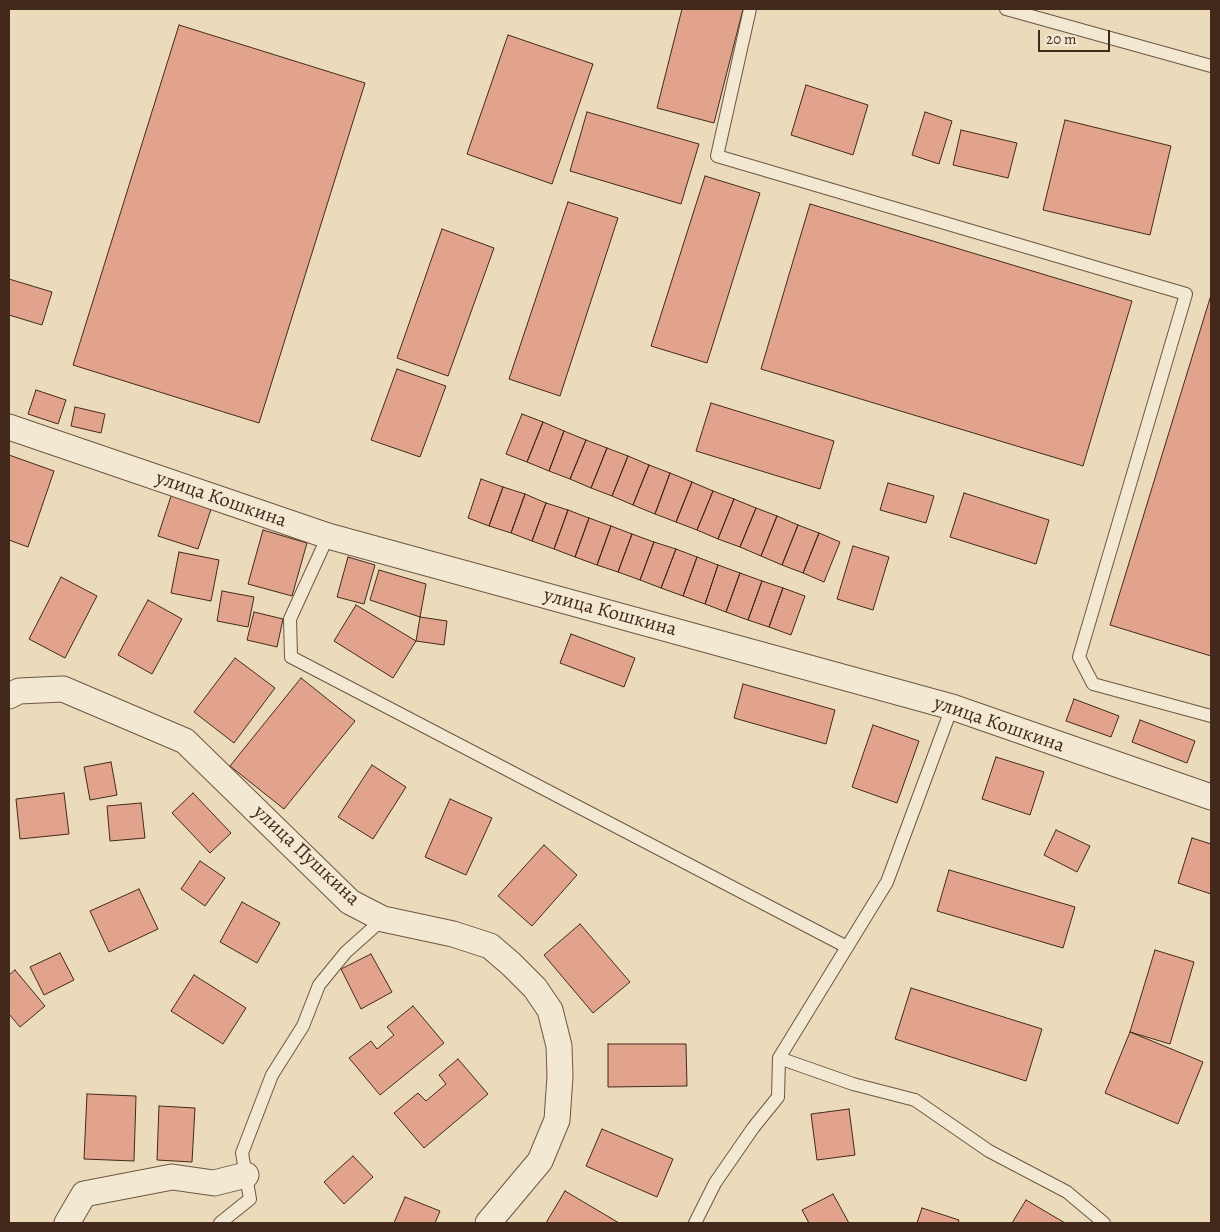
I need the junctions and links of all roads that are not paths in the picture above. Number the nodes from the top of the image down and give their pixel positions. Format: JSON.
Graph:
{"nodes":[{"id":1,"x":750,"y":9,"type":"edge"},
{"id":2,"x":1006,"y":9,"type":"edge"},
{"id":3,"x":1211,"y":66,"type":"edge"},
{"id":4,"x":9,"y":427,"type":"edge"},
{"id":5,"x":328,"y":536,"type":"junction"},
{"id":6,"x":9,"y":696,"type":"edge"},
{"id":7,"x":952,"y":707,"type":"junction"},
{"id":8,"x":1211,"y":716,"type":"edge"},
{"id":9,"x":1211,"y":797,"type":"edge"},
{"id":10,"x":383,"y":919,"type":"junction"},
{"id":11,"x":847,"y":947,"type":"junction"},
{"id":12,"x":778,"y":1058,"type":"junction"},
{"id":13,"x":246,"y":1175,"type":"junction"},
{"id":14,"x":68,"y":1223,"type":"edge"},
{"id":15,"x":220,"y":1223,"type":"edge"},
{"id":16,"x":488,"y":1223,"type":"edge"},
{"id":17,"x":696,"y":1223,"type":"edge"},
{"id":18,"x":1104,"y":1223,"type":"edge"}],
"edges":[{"from":1,"to":8,"type":"lane"},
{"from":2,"to":3,"type":"lane"},
{"from":4,"to":5,"type":"street","name":"улица Кошкина"},
{"from":5,"to":7,"type":"street","name":"улица Кошкина"},
{"from":5,"to":11,"type":"lane"},
{"from":6,"to":10,"type":"street","name":"улица Пушкина"},
{"from":7,"to":9,"type":"street","name":"улица Кошкина"},
{"from":7,"to":11,"type":"lane"},
{"from":10,"to":13,"type":"lane"},
{"from":10,"to":16,"type":"street","name":"улица Пушкина"},
{"from":11,"to":12,"type":"lane"},
{"from":12,"to":17,"type":"lane"},
{"from":12,"to":18,"type":"lane"},
{"from":13,"to":14,"type":"street"},
{"from":13,"to":15,"type":"lane"}]}
